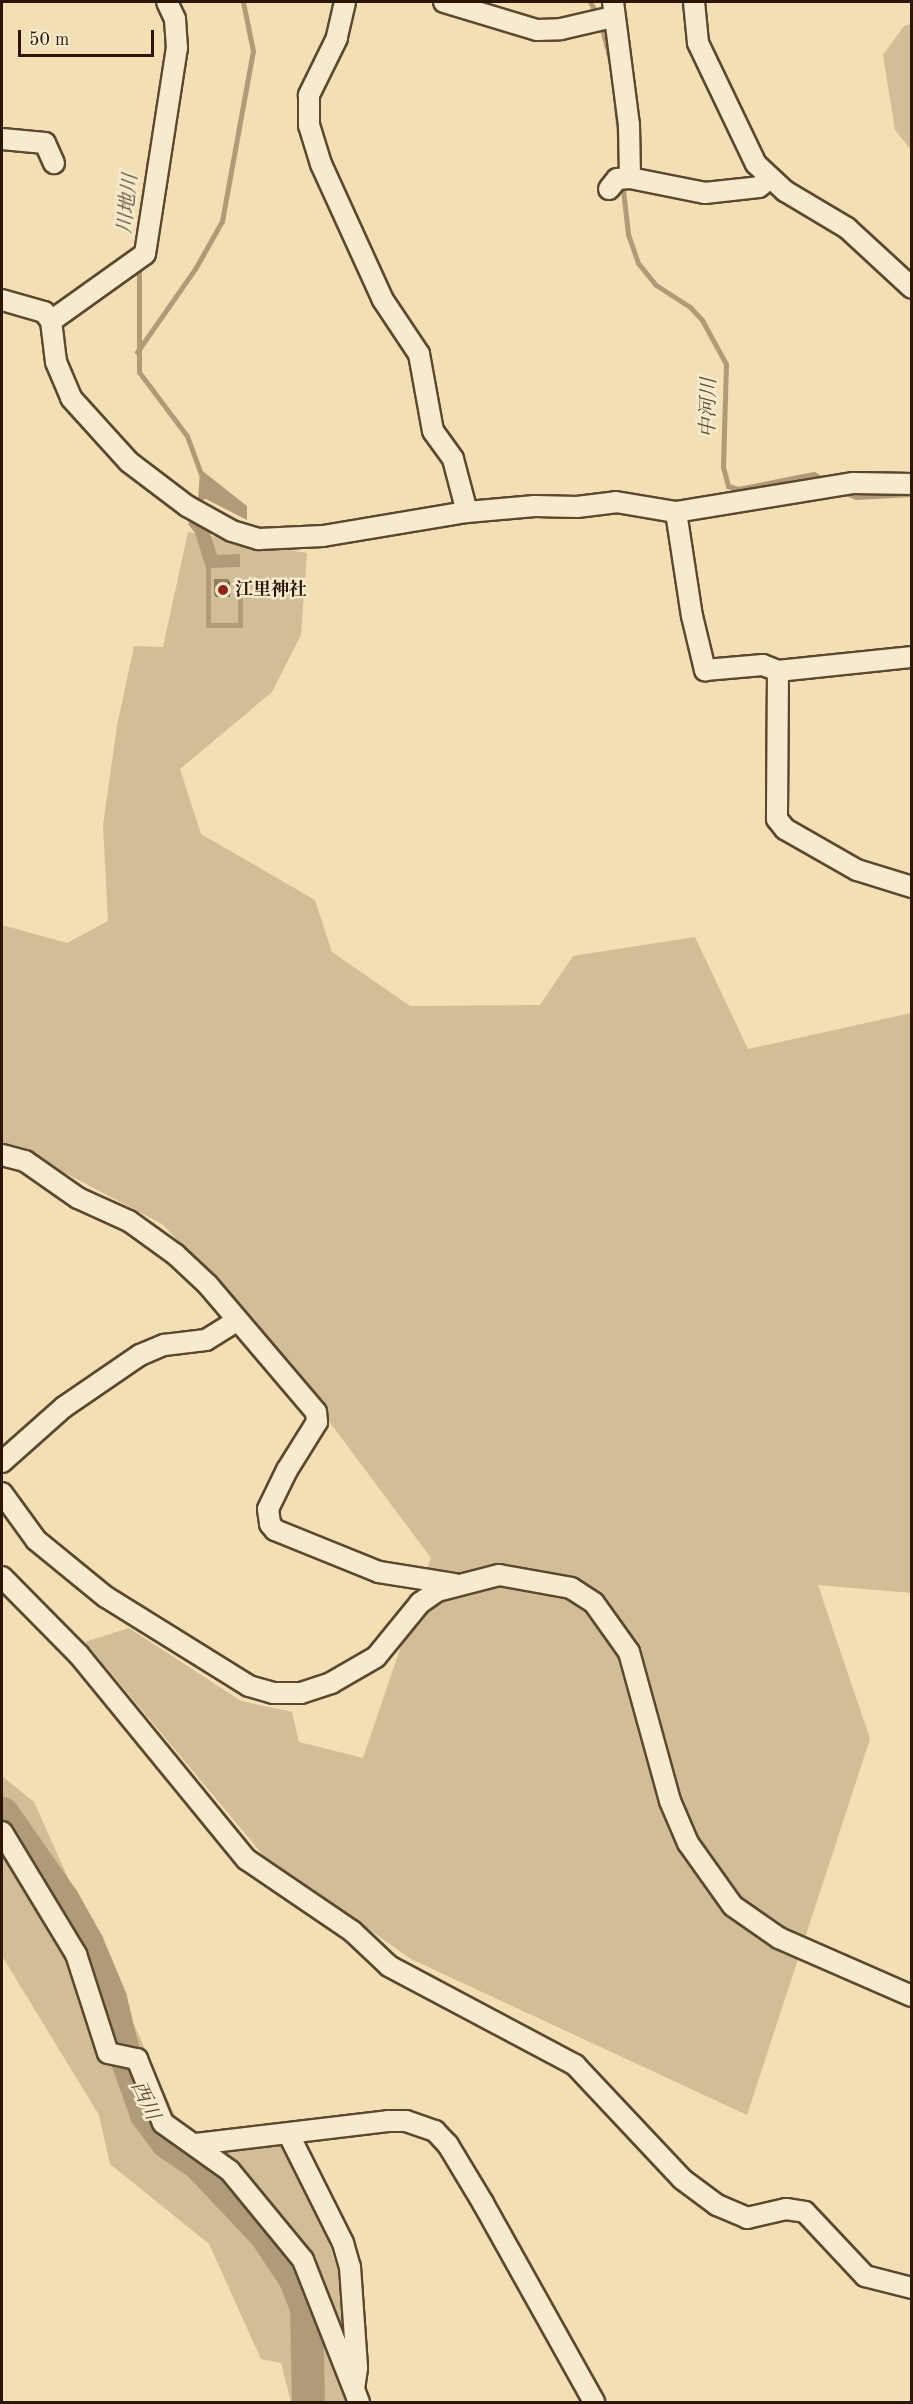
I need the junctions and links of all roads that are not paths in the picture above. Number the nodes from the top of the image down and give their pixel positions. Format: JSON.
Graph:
{"nodes":[{"id":1,"x":167,"y":2,"type":"edge"},
{"id":2,"x":345,"y":2,"type":"edge"},
{"id":3,"x":444,"y":2,"type":"edge"},
{"id":4,"x":694,"y":2,"type":"edge"},
{"id":5,"x":606,"y":14,"type":"edge"},
{"id":6,"x":2,"y":139,"type":"edge"},
{"id":7,"x":54,"y":163,"type":"dead end"},
{"id":8,"x":769,"y":179,"type":"junction"},
{"id":9,"x":912,"y":288,"type":"edge"},
{"id":10,"x":2,"y":300,"type":"edge"},
{"id":11,"x":51,"y":321,"type":"junction"},
{"id":12,"x":912,"y":484,"type":"edge"},
{"id":13,"x":467,"y":512,"type":"junction"},
{"id":14,"x":676,"y":512,"type":"junction"},
{"id":15,"x":912,"y":657,"type":"edge"},
{"id":16,"x":778,"y":671,"type":"junction"},
{"id":17,"x":912,"y":887,"type":"edge"},
{"id":18,"x":2,"y":1155,"type":"edge"},
{"id":19,"x":236,"y":1321,"type":"junction"},
{"id":20,"x":2,"y":1462,"type":"edge"},
{"id":21,"x":2,"y":1493,"type":"edge"},
{"id":22,"x":2,"y":1576,"type":"edge"},
{"id":23,"x":457,"y":1584,"type":"junction"},
{"id":24,"x":2,"y":1832,"type":"edge"},
{"id":25,"x":912,"y":1996,"type":"edge"},
{"id":26,"x":289,"y":2135,"type":"junction"},
{"id":27,"x":196,"y":2144,"type":"junction"},
{"id":28,"x":912,"y":2288,"type":"edge"},
{"id":29,"x":356,"y":2397,"type":"edge"},
{"id":30,"x":594,"y":2403,"type":"edge"}],
"edges":[{"from":1,"to":11,"type":"street"},
{"from":2,"to":13,"type":"street"},
{"from":3,"to":5,"type":"street"},
{"from":4,"to":8,"type":"street"},
{"from":5,"to":8,"type":"street"},
{"from":6,"to":7,"type":"street"},
{"from":8,"to":9,"type":"street"},
{"from":10,"to":11,"type":"street"},
{"from":11,"to":13,"type":"street"},
{"from":12,"to":14,"type":"street"},
{"from":13,"to":14,"type":"street"},
{"from":14,"to":16,"type":"street"},
{"from":15,"to":16,"type":"street"},
{"from":16,"to":17,"type":"street"},
{"from":18,"to":19,"type":"street"},
{"from":19,"to":20,"type":"street"},
{"from":19,"to":23,"type":"street"},
{"from":21,"to":23,"type":"street"},
{"from":22,"to":28,"type":"street"},
{"from":23,"to":25,"type":"street"},
{"from":24,"to":27,"type":"street"},
{"from":26,"to":27,"type":"street"},
{"from":26,"to":29,"type":"street"},
{"from":26,"to":30,"type":"street"},
{"from":27,"to":29,"type":"street"}]}
